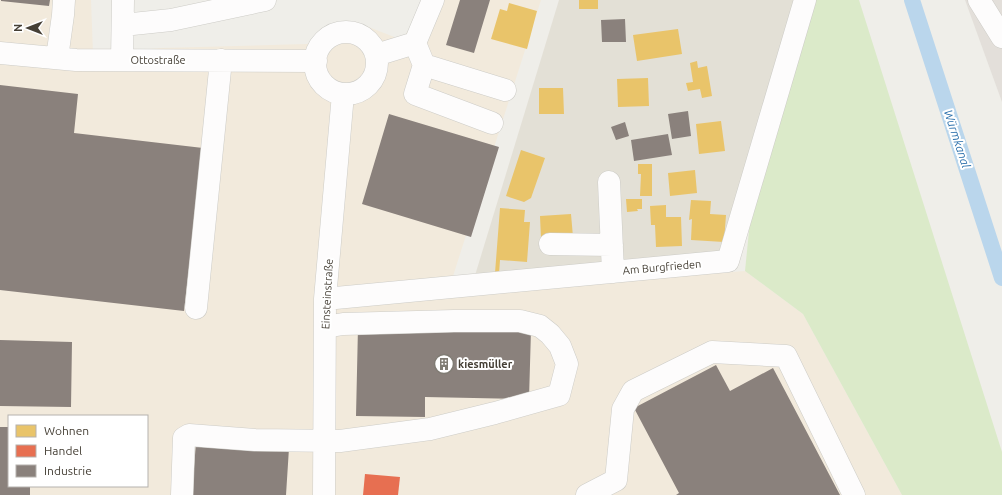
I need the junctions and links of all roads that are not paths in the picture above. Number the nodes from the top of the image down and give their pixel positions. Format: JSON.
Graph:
{"nodes":[{"id":1,"x":64,"y":0,"type":"edge"},
{"id":2,"x":123,"y":0,"type":"edge"},
{"id":3,"x":265,"y":0,"type":"edge"},
{"id":4,"x":433,"y":0,"type":"edge"},
{"id":5,"x":805,"y":0,"type":"edge"},
{"id":6,"x":979,"y":0,"type":"edge"},
{"id":7,"x":123,"y":25,"type":"junction"},
{"id":8,"x":1002,"y":37,"type":"edge"},
{"id":9,"x":415,"y":43,"type":"junction"},
{"id":10,"x":0,"y":53,"type":"edge"},
{"id":11,"x":376,"y":55,"type":"junction"},
{"id":12,"x":57,"y":58,"type":"junction"},
{"id":13,"x":122,"y":60,"type":"junction"},
{"id":14,"x":221,"y":60,"type":"junction"},
{"id":15,"x":316,"y":61,"type":"junction"},
{"id":16,"x":424,"y":65,"type":"junction"},
{"id":17,"x":505,"y":90,"type":"dead end"},
{"id":18,"x":343,"y":94,"type":"junction"},
{"id":19,"x":492,"y":123,"type":"dead end"},
{"id":20,"x":609,"y":182,"type":"dead end"},
{"id":21,"x":550,"y":244,"type":"dead end"},
{"id":22,"x":612,"y":245,"type":"junction"},
{"id":23,"x":613,"y":272,"type":"junction"},
{"id":24,"x":325,"y":299,"type":"junction"},
{"id":25,"x":196,"y":308,"type":"dead end"},
{"id":26,"x":325,"y":327,"type":"junction"},
{"id":27,"x":324,"y":441,"type":"junction"},
{"id":28,"x":182,"y":495,"type":"edge"},
{"id":29,"x":324,"y":495,"type":"edge"},
{"id":30,"x":587,"y":495,"type":"edge"},
{"id":31,"x":854,"y":495,"type":"edge"}],
"edges":[{"from":1,"to":12,"type":"street"},
{"from":2,"to":7,"type":"street"},
{"from":3,"to":7,"type":"street"},
{"from":4,"to":9,"type":"street"},
{"from":5,"to":23,"type":"street","name":"Am Burgfrieden"},
{"from":6,"to":8,"type":"street"},
{"from":7,"to":13,"type":"street"},
{"from":9,"to":11,"type":"street"},
{"from":9,"to":16,"type":"street"},
{"from":10,"to":12,"type":"street","name":"Ottostraße"},
{"from":11,"to":15,"type":"street"},
{"from":11,"to":18,"type":"street"},
{"from":12,"to":13,"type":"street","name":"Ottostraße"},
{"from":13,"to":14,"type":"street","name":"Ottostraße"},
{"from":14,"to":15,"type":"street","name":"Ottostraße"},
{"from":14,"to":25,"type":"street"},
{"from":15,"to":18,"type":"street"},
{"from":16,"to":17,"type":"street"},
{"from":16,"to":19,"type":"street"},
{"from":18,"to":24,"type":"street","name":"Einsteinstraße"},
{"from":20,"to":22,"type":"street"},
{"from":21,"to":22,"type":"street"},
{"from":22,"to":23,"type":"street"},
{"from":23,"to":24,"type":"street","name":"Am Burgfrieden"},
{"from":24,"to":26,"type":"street","name":"Einsteinstraße"},
{"from":26,"to":27,"type":"street","name":"Einsteinstraße"},
{"from":26,"to":27,"type":"street"},
{"from":27,"to":28,"type":"street"},
{"from":27,"to":29,"type":"street","name":"Einsteinstraße"},
{"from":30,"to":31,"type":"street"}]}
